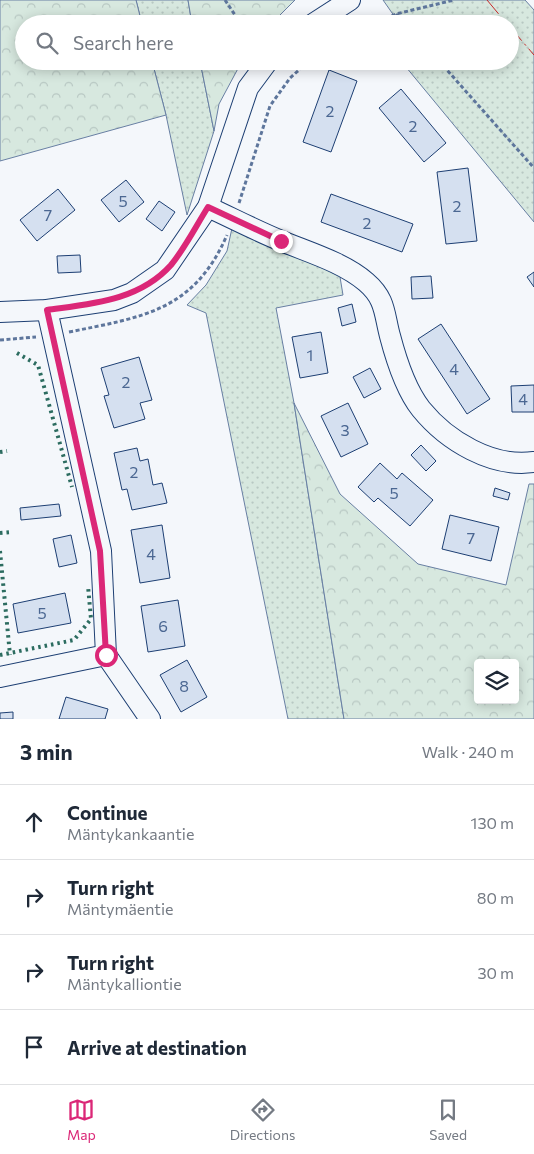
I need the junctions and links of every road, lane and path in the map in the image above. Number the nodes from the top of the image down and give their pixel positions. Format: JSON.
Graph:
{"nodes":[{"id":1,"x":225,"y":0,"type":"edge"},
{"id":2,"x":350,"y":0,"type":"edge"},
{"id":3,"x":454,"y":0,"type":"edge"},
{"id":4,"x":396,"y":14,"type":"edge"},
{"id":5,"x":235,"y":15,"type":"edge"},
{"id":6,"x":327,"y":15,"type":"edge"},
{"id":7,"x":261,"y":70,"type":"edge"},
{"id":8,"x":447,"y":70,"type":"edge"},
{"id":9,"x":534,"y":168,"type":"edge"},
{"id":10,"x":208,"y":207,"type":"junction"},
{"id":11,"x":47,"y":310,"type":"junction"},
{"id":12,"x":0,"y":312,"type":"edge"},
{"id":13,"x":534,"y":462,"type":"edge"},
{"id":14,"x":106,"y":655,"type":"junction"},
{"id":15,"x":0,"y":677,"type":"edge"},
{"id":16,"x":150,"y":719,"type":"edge"}],
"edges":[{"from":1,"to":5,"type":"path"},
{"from":2,"to":6,"type":"street"},
{"from":3,"to":4,"type":"path"},
{"from":7,"to":10,"type":"street"},
{"from":8,"to":9,"type":"path"},
{"from":10,"to":11,"type":"street"},
{"from":10,"to":13,"type":"street"},
{"from":11,"to":12,"type":"street"},
{"from":11,"to":14,"type":"street"},
{"from":14,"to":15,"type":"street"},
{"from":14,"to":16,"type":"street"}]}
